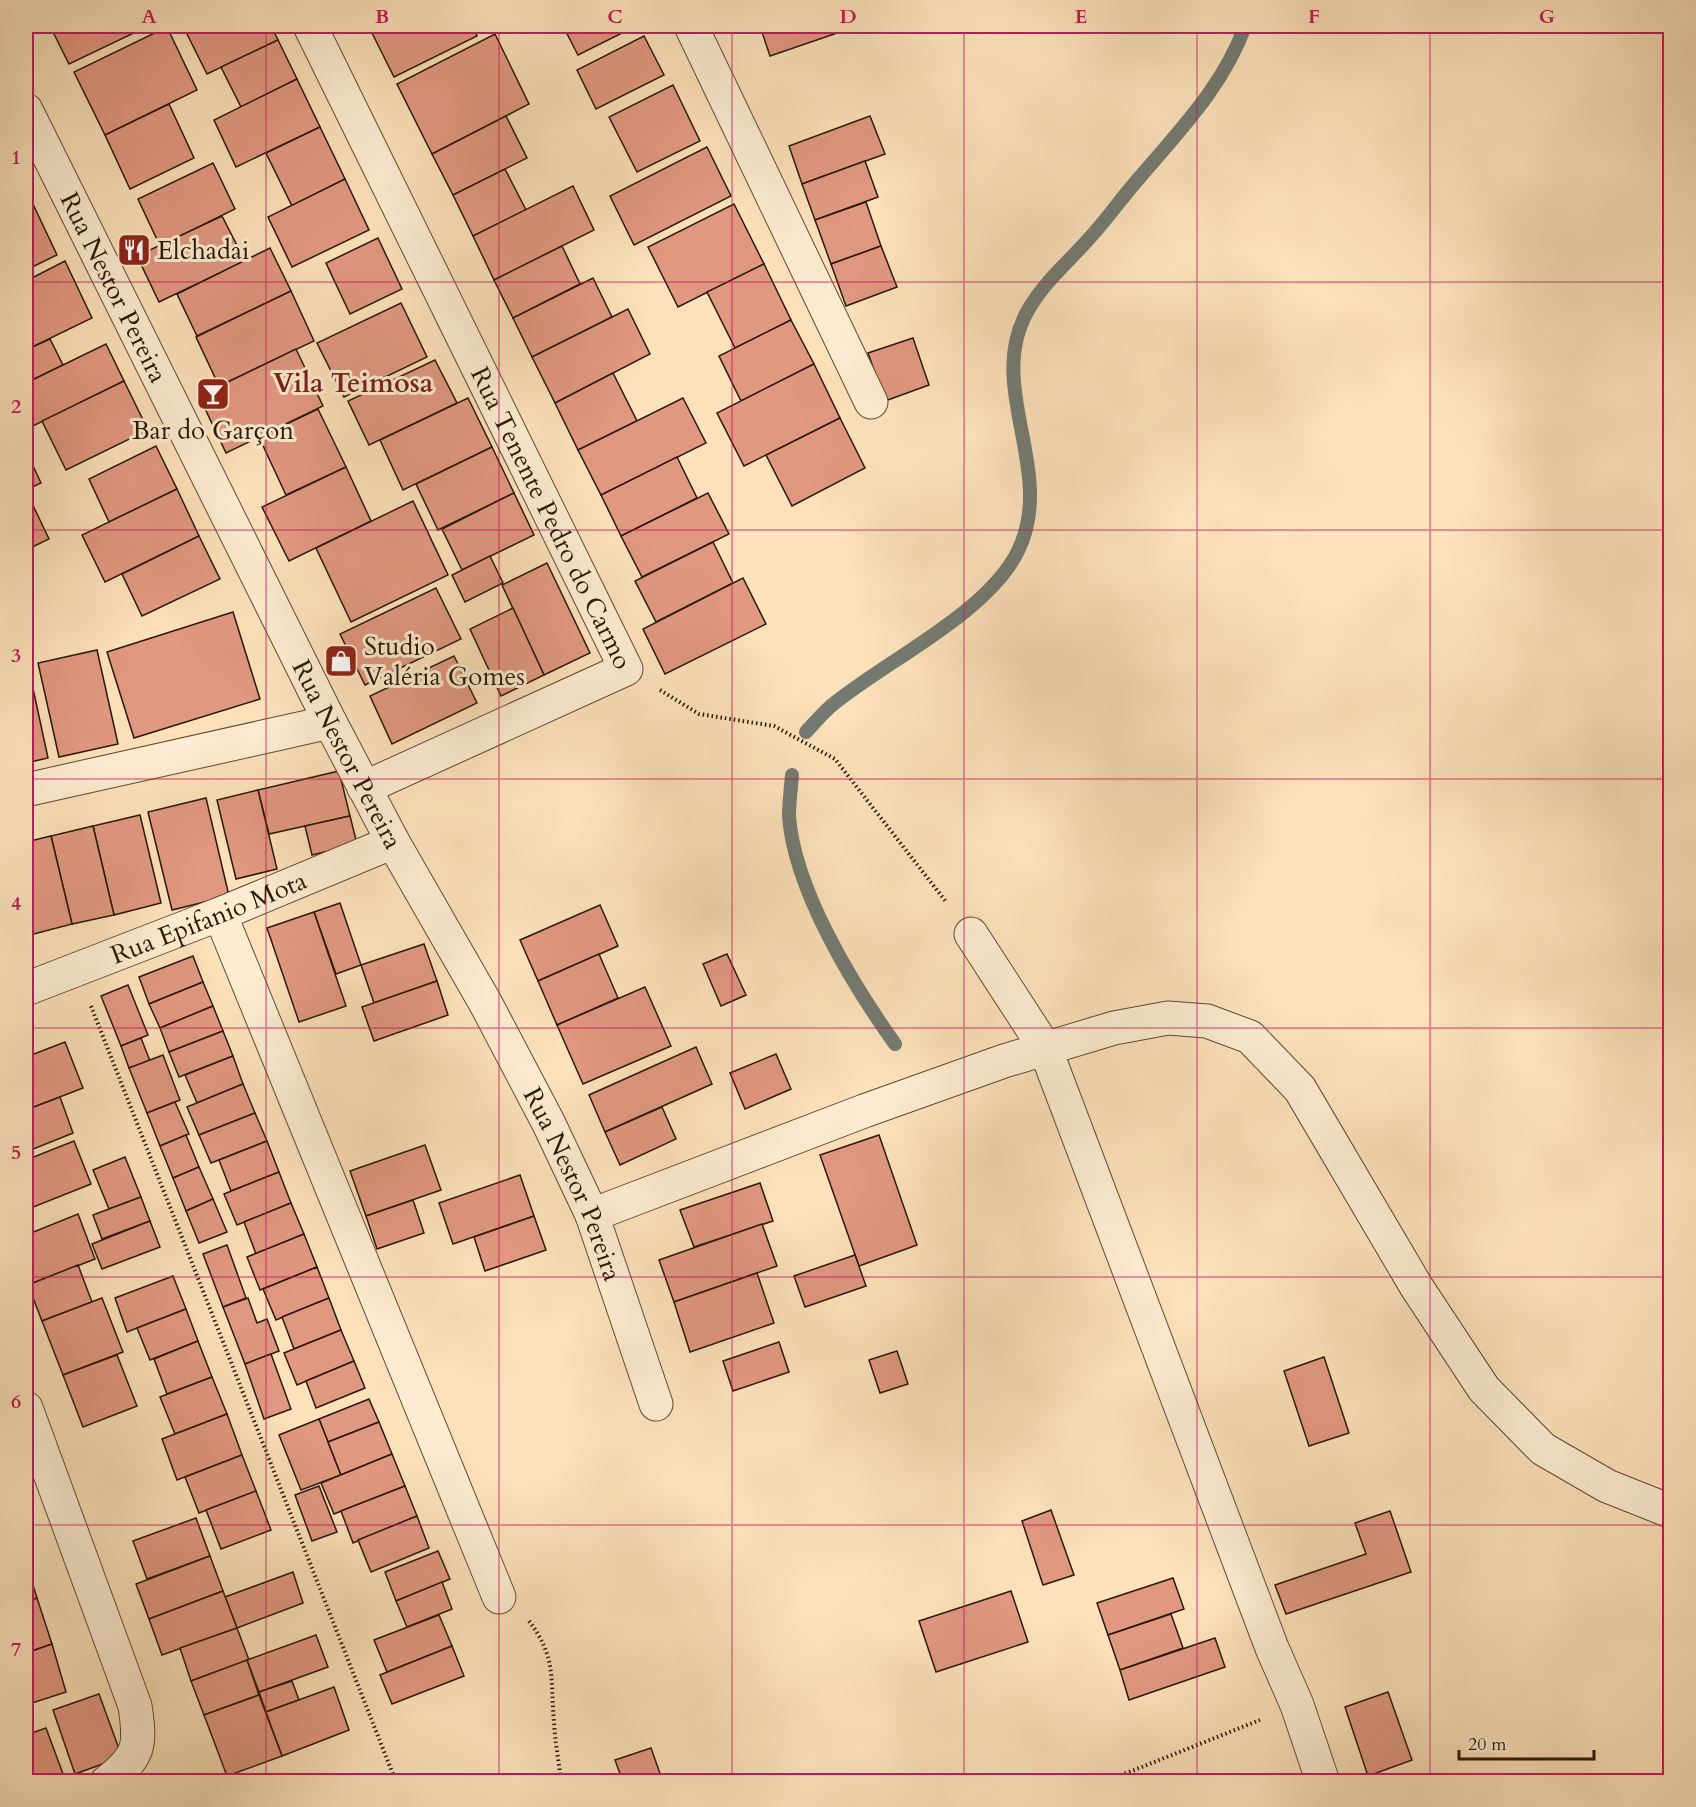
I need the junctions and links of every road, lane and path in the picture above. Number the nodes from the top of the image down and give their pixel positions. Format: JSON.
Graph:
{"nodes":[{"id":1,"x":310,"y":26,"type":"edge"},
{"id":2,"x":691,"y":26,"type":"edge"},
{"id":3,"x":26,"y":110,"type":"edge"},
{"id":4,"x":871,"y":402,"type":"dead end"},
{"id":5,"x":626,"y":669,"type":"junction"},
{"id":6,"x":330,"y":722,"type":"junction"},
{"id":7,"x":364,"y":788,"type":"junction"},
{"id":8,"x":26,"y":790,"type":"edge"},
{"id":9,"x":393,"y":842,"type":"junction"},
{"id":10,"x":220,"y":914,"type":"junction"},
{"id":11,"x":971,"y":934,"type":"joint"},
{"id":12,"x":76,"y":969,"type":"junction"},
{"id":13,"x":26,"y":989,"type":"edge"},
{"id":14,"x":1045,"y":1048,"type":"junction"},
{"id":15,"x":592,"y":1215,"type":"junction"},
{"id":16,"x":656,"y":1404,"type":"dead end"},
{"id":17,"x":26,"y":1408,"type":"edge"},
{"id":18,"x":1671,"y":1511,"type":"edge"},
{"id":19,"x":499,"y":1597,"type":"joint"},
{"id":20,"x":1297,"y":1705,"type":"junction"},
{"id":21,"x":107,"y":1782,"type":"edge"},
{"id":22,"x":396,"y":1782,"type":"edge"},
{"id":23,"x":561,"y":1782,"type":"edge"},
{"id":24,"x":1104,"y":1782,"type":"edge"},
{"id":25,"x":1323,"y":1782,"type":"edge"}],
"edges":[{"from":1,"to":5,"type":"street","name":"Rua Tenente Pedro do Carmo"},
{"from":2,"to":4,"type":"street"},
{"from":3,"to":6,"type":"street","name":"Rua Nestor Pereira"},
{"from":5,"to":7,"type":"street"},
{"from":5,"to":11,"type":"path","name":"Rua Tenente Pedro do Carmo"},
{"from":6,"to":7,"type":"street","name":"Rua Nestor Pereira"},
{"from":6,"to":8,"type":"street"},
{"from":7,"to":9,"type":"street","name":"Rua Nestor Pereira"},
{"from":9,"to":10,"type":"street","name":"Rua Epifanio Mota"},
{"from":9,"to":15,"type":"street","name":"Rua Nestor Pereira"},
{"from":10,"to":12,"type":"street","name":"Rua Epifanio Mota"},
{"from":10,"to":19,"type":"street"},
{"from":11,"to":14,"type":"street"},
{"from":12,"to":13,"type":"street","name":"Rua Epifanio Mota"},
{"from":12,"to":22,"type":"path"},
{"from":14,"to":15,"type":"street"},
{"from":14,"to":18,"type":"street"},
{"from":14,"to":20,"type":"street"},
{"from":15,"to":16,"type":"street","name":"Rua Nestor Pereira"},
{"from":17,"to":21,"type":"street"},
{"from":19,"to":23,"type":"path"},
{"from":20,"to":24,"type":"path"},
{"from":20,"to":25,"type":"street"}]}
